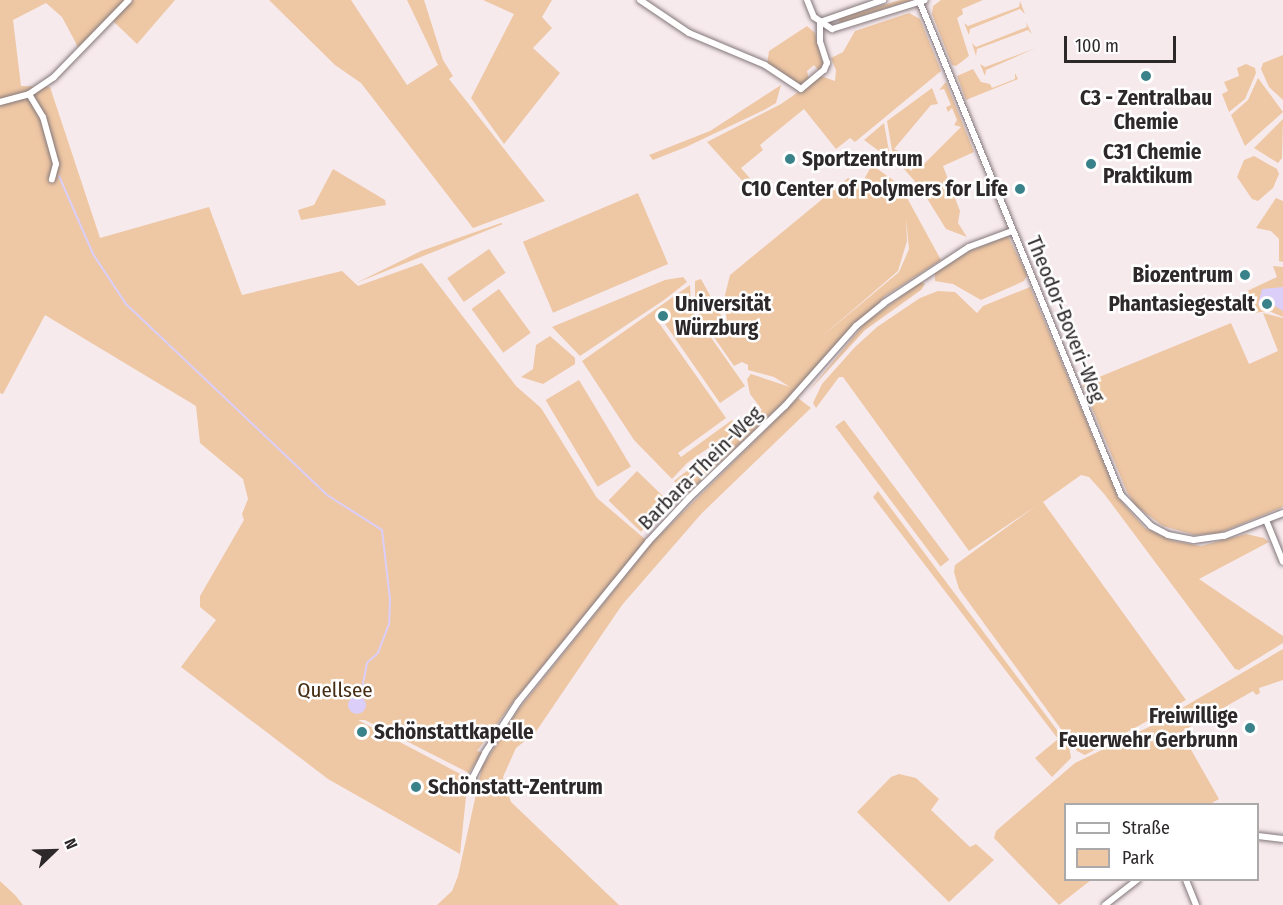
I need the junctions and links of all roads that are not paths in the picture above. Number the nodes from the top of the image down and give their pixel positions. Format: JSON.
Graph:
{"nodes":[{"id":1,"x":129,"y":0,"type":"edge"},
{"id":2,"x":640,"y":0,"type":"edge"},
{"id":3,"x":807,"y":0,"type":"edge"},
{"id":4,"x":883,"y":0,"type":"edge"},
{"id":5,"x":921,"y":1,"type":"edge"},
{"id":6,"x":820,"y":22,"type":"junction"},
{"id":7,"x":29,"y":94,"type":"junction"},
{"id":8,"x":0,"y":102,"type":"edge"},
{"id":9,"x":52,"y":179,"type":"dead end"},
{"id":10,"x":1012,"y":231,"type":"junction"},
{"id":11,"x":1283,"y":513,"type":"edge"},
{"id":12,"x":1266,"y":520,"type":"junction"},
{"id":13,"x":1283,"y":562,"type":"edge"},
{"id":14,"x":473,"y":789,"type":"dead end"},
{"id":15,"x":1259,"y":836,"type":"edge"},
{"id":16,"x":1283,"y":839,"type":"edge"},
{"id":17,"x":1135,"y":881,"type":"edge"},
{"id":18,"x":1187,"y":881,"type":"edge"},
{"id":19,"x":1105,"y":905,"type":"edge"},
{"id":20,"x":1196,"y":905,"type":"edge"}],
"edges":[{"from":1,"to":7,"type":"street"},
{"from":2,"to":6,"type":"street"},
{"from":3,"to":6,"type":"street"},
{"from":4,"to":6,"type":"street"},
{"from":5,"to":6,"type":"street"},
{"from":5,"to":10,"type":"street","name":"Theodor-Boveri-Weg"},
{"from":7,"to":8,"type":"street"},
{"from":7,"to":9,"type":"street"},
{"from":10,"to":12,"type":"street","name":"Theodor-Boveri-Weg"},
{"from":10,"to":14,"type":"street","name":"Barbara-Thein-Weg"},
{"from":11,"to":12,"type":"street","name":"Theodor-Boveri-Weg"},
{"from":12,"to":13,"type":"street"},
{"from":15,"to":16,"type":"street"},
{"from":17,"to":19,"type":"street"},
{"from":18,"to":20,"type":"street"}]}
